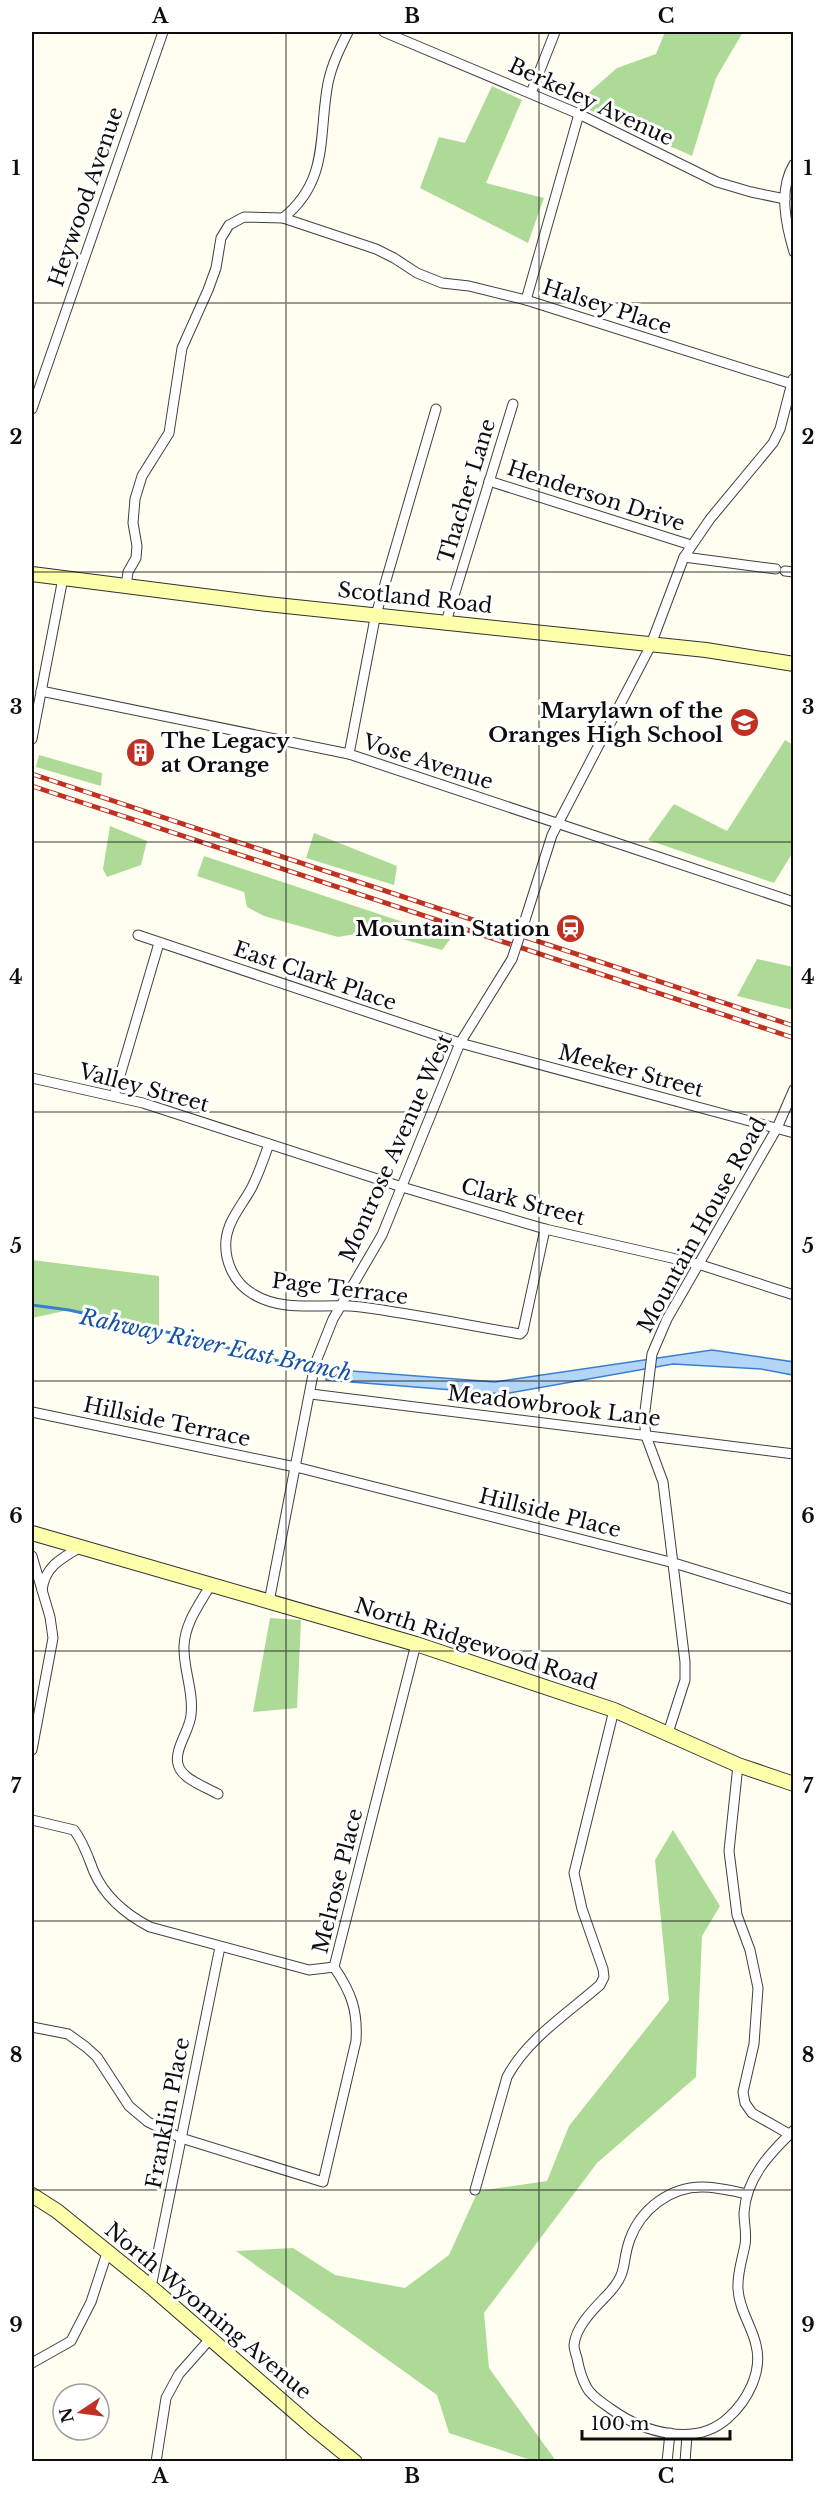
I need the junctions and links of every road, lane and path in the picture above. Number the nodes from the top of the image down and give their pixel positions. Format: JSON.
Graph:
{"nodes":[{"id":1,"x":163,"y":32,"type":"edge"},
{"id":2,"x":348,"y":32,"type":"edge"},
{"id":3,"x":384,"y":32,"type":"edge"},
{"id":4,"x":555,"y":32,"type":"edge"},
{"id":5,"x":531,"y":93,"type":"junction"},
{"id":6,"x":579,"y":114,"type":"junction"},
{"id":7,"x":794,"y":164,"type":"edge"},
{"id":8,"x":785,"y":199,"type":"junction"},
{"id":9,"x":283,"y":218,"type":"junction"},
{"id":10,"x":794,"y":252,"type":"edge"},
{"id":11,"x":526,"y":300,"type":"junction"},
{"id":12,"x":793,"y":382,"type":"edge"},
{"id":13,"x":513,"y":405,"type":"dead end"},
{"id":14,"x":32,"y":409,"type":"edge"},
{"id":15,"x":436,"y":409,"type":"dead end"},
{"id":16,"x":489,"y":481,"type":"junction"},
{"id":17,"x":691,"y":545,"type":"junction"},
{"id":18,"x":684,"y":557,"type":"junction"},
{"id":19,"x":785,"y":571,"type":"edge"},
{"id":20,"x":32,"y":574,"type":"edge"},
{"id":21,"x":63,"y":578,"type":"junction"},
{"id":22,"x":126,"y":586,"type":"junction"},
{"id":23,"x":376,"y":615,"type":"junction"},
{"id":24,"x":446,"y":622,"type":"junction"},
{"id":25,"x":651,"y":644,"type":"junction"},
{"id":26,"x":794,"y":664,"type":"edge"},
{"id":27,"x":41,"y":691,"type":"junction"},
{"id":28,"x":32,"y":739,"type":"edge"},
{"id":29,"x":349,"y":754,"type":"junction"},
{"id":30,"x":558,"y":823,"type":"junction"},
{"id":31,"x":794,"y":902,"type":"edge"},
{"id":32,"x":138,"y":935,"type":"dead end"},
{"id":33,"x":159,"y":943,"type":"junction"},
{"id":34,"x":460,"y":1043,"type":"junction"},
{"id":35,"x":32,"y":1078,"type":"edge"},
{"id":36,"x":794,"y":1089,"type":"edge"},
{"id":37,"x":114,"y":1096,"type":"junction"},
{"id":38,"x":777,"y":1128,"type":"junction"},
{"id":39,"x":794,"y":1133,"type":"edge"},
{"id":40,"x":246,"y":1136,"type":"joint"},
{"id":41,"x":269,"y":1144,"type":"junction"},
{"id":42,"x":402,"y":1187,"type":"junction"},
{"id":43,"x":545,"y":1229,"type":"junction"},
{"id":44,"x":698,"y":1264,"type":"junction"},
{"id":45,"x":794,"y":1295,"type":"edge"},
{"id":46,"x":341,"y":1306,"type":"junction"},
{"id":47,"x":311,"y":1394,"type":"junction"},
{"id":48,"x":32,"y":1412,"type":"edge"},
{"id":49,"x":646,"y":1436,"type":"junction"},
{"id":50,"x":794,"y":1454,"type":"edge"},
{"id":51,"x":295,"y":1467,"type":"junction"},
{"id":52,"x":32,"y":1533,"type":"edge"},
{"id":53,"x":79,"y":1548,"type":"junction"},
{"id":54,"x":32,"y":1557,"type":"edge"},
{"id":55,"x":674,"y":1563,"type":"junction"},
{"id":56,"x":210,"y":1586,"type":"junction"},
{"id":57,"x":42,"y":1595,"type":"junction"},
{"id":58,"x":794,"y":1600,"type":"edge"},
{"id":59,"x":269,"y":1602,"type":"junction"},
{"id":60,"x":416,"y":1644,"type":"junction"},
{"id":61,"x":614,"y":1710,"type":"junction"},
{"id":62,"x":668,"y":1733,"type":"junction"},
{"id":63,"x":32,"y":1750,"type":"edge"},
{"id":64,"x":738,"y":1765,"type":"junction"},
{"id":65,"x":794,"y":1784,"type":"edge"},
{"id":66,"x":218,"y":1794,"type":"dead end"},
{"id":67,"x":32,"y":1820,"type":"edge"},
{"id":68,"x":220,"y":1947,"type":"junction"},
{"id":69,"x":334,"y":1966,"type":"junction"},
{"id":70,"x":32,"y":2027,"type":"edge"},
{"id":71,"x":791,"y":2132,"type":"edge"},
{"id":72,"x":181,"y":2138,"type":"junction"},
{"id":73,"x":475,"y":2190,"type":"dead end"},
{"id":74,"x":747,"y":2194,"type":"junction"},
{"id":75,"x":32,"y":2195,"type":"edge"},
{"id":76,"x":107,"y":2253,"type":"junction"},
{"id":77,"x":151,"y":2287,"type":"junction"},
{"id":78,"x":210,"y":2339,"type":"junction"},
{"id":79,"x":32,"y":2363,"type":"edge"},
{"id":80,"x":670,"y":2433,"type":"junction"},
{"id":81,"x":687,"y":2435,"type":"junction"},
{"id":82,"x":156,"y":2462,"type":"edge"},
{"id":83,"x":356,"y":2462,"type":"edge"},
{"id":84,"x":667,"y":2462,"type":"edge"},
{"id":85,"x":685,"y":2462,"type":"edge"}],
"edges":[{"from":1,"to":14,"type":"street","name":"Heywood Avenue"},
{"from":2,"to":9,"type":"street"},
{"from":3,"to":5,"type":"street","name":"Berkeley Avenue"},
{"from":4,"to":5,"type":"street"},
{"from":5,"to":6,"type":"street","name":"Berkeley Avenue"},
{"from":6,"to":8,"type":"street","name":"Berkeley Avenue"},
{"from":6,"to":11,"type":"street","name":"Halsey Place"},
{"from":7,"to":8,"type":"street"},
{"from":8,"to":10,"type":"street"},
{"from":9,"to":11,"type":"street"},
{"from":9,"to":22,"type":"street"},
{"from":11,"to":12,"type":"street","name":"Halsey Place"},
{"from":12,"to":17,"type":"street","name":"Montrose Avenue West"},
{"from":13,"to":16,"type":"street","name":"Thacher Lane"},
{"from":15,"to":23,"type":"street"},
{"from":16,"to":17,"type":"street","name":"Henderson Drive"},
{"from":16,"to":24,"type":"street","name":"Thacher Lane"},
{"from":17,"to":18,"type":"street","name":"Montrose Avenue West"},
{"from":18,"to":19,"type":"street"},
{"from":18,"to":25,"type":"street","name":"Montrose Avenue West"},
{"from":20,"to":21,"type":"main road","name":"Scotland Road"},
{"from":21,"to":22,"type":"main road","name":"Scotland Road"},
{"from":21,"to":27,"type":"street"},
{"from":22,"to":23,"type":"main road","name":"Scotland Road"},
{"from":23,"to":24,"type":"main road","name":"Scotland Road"},
{"from":23,"to":29,"type":"street"},
{"from":24,"to":25,"type":"main road","name":"Scotland Road"},
{"from":25,"to":26,"type":"main road","name":"Scotland Road"},
{"from":25,"to":30,"type":"street","name":"Montrose Avenue West"},
{"from":27,"to":28,"type":"street"},
{"from":27,"to":29,"type":"street","name":"Vose Avenue"},
{"from":29,"to":30,"type":"street","name":"Vose Avenue"},
{"from":30,"to":31,"type":"street","name":"Vose Avenue"},
{"from":30,"to":34,"type":"street","name":"Montrose Avenue West","bridge":true},
{"from":32,"to":33,"type":"street","name":"East Clark Place"},
{"from":33,"to":34,"type":"street","name":"East Clark Place"},
{"from":33,"to":37,"type":"street"},
{"from":34,"to":38,"type":"street","name":"Meeker Street"},
{"from":34,"to":42,"type":"street","name":"Montrose Avenue West"},
{"from":35,"to":37,"type":"street","name":"Valley Street"},
{"from":36,"to":38,"type":"street","name":"Mountain House Road"},
{"from":37,"to":40,"type":"street","name":"Valley Street"},
{"from":38,"to":39,"type":"street","name":"Meeker Street"},
{"from":38,"to":44,"type":"street","name":"Mountain House Road"},
{"from":40,"to":41,"type":"street","name":"Clark Street"},
{"from":41,"to":42,"type":"street","name":"Clark Street"},
{"from":41,"to":46,"type":"street","name":"Page Terrace"},
{"from":42,"to":43,"type":"street","name":"Clark Street"},
{"from":42,"to":46,"type":"street","name":"Montrose Avenue West"},
{"from":43,"to":44,"type":"street","name":"Clark Street"},
{"from":43,"to":46,"type":"street","name":"Page Terrace"},
{"from":44,"to":45,"type":"street","name":"Clark Street"},
{"from":44,"to":49,"type":"street","name":"Mountain House Road"},
{"from":46,"to":47,"type":"street","name":"Montrose Avenue West"},
{"from":47,"to":49,"type":"street","name":"Meadowbrook Lane"},
{"from":47,"to":51,"type":"street","name":"Montrose Avenue West"},
{"from":48,"to":51,"type":"street","name":"Hillside Terrace"},
{"from":49,"to":50,"type":"street","name":"Meadowbrook Lane"},
{"from":49,"to":55,"type":"street","name":"Mountain House Road"},
{"from":51,"to":55,"type":"street","name":"Hillside Place"},
{"from":51,"to":59,"type":"street","name":"Montrose Avenue West"},
{"from":52,"to":53,"type":"main road","name":"North Ridgewood Road"},
{"from":53,"to":56,"type":"main road","name":"North Ridgewood Road"},
{"from":53,"to":57,"type":"street"},
{"from":54,"to":57,"type":"street"},
{"from":55,"to":58,"type":"street","name":"Hillside Place"},
{"from":55,"to":62,"type":"street","name":"Mountain House Road"},
{"from":56,"to":59,"type":"main road","name":"North Ridgewood Road"},
{"from":56,"to":66,"type":"street"},
{"from":57,"to":63,"type":"street"},
{"from":59,"to":60,"type":"main road","name":"North Ridgewood Road"},
{"from":60,"to":61,"type":"main road","name":"North Ridgewood Road"},
{"from":60,"to":69,"type":"street","name":"Melrose Place"},
{"from":61,"to":62,"type":"main road","name":"North Ridgewood Road"},
{"from":61,"to":73,"type":"street"},
{"from":62,"to":64,"type":"main road","name":"North Ridgewood Road"},
{"from":64,"to":65,"type":"main road","name":"North Ridgewood Road"},
{"from":64,"to":71,"type":"street"},
{"from":67,"to":68,"type":"street"},
{"from":68,"to":69,"type":"street"},
{"from":68,"to":72,"type":"street","name":"Franklin Place"},
{"from":69,"to":72,"type":"street","name":"Melrose Place"},
{"from":70,"to":72,"type":"street","name":"Melrose Place"},
{"from":71,"to":74,"type":"street"},
{"from":72,"to":77,"type":"street","name":"Franklin Place"},
{"from":74,"to":80,"type":"street"},
{"from":74,"to":81,"type":"street"},
{"from":75,"to":76,"type":"main road","name":"North Wyoming Avenue"},
{"from":76,"to":77,"type":"main road","name":"North Wyoming Avenue"},
{"from":76,"to":79,"type":"street"},
{"from":77,"to":78,"type":"main road","name":"North Wyoming Avenue"},
{"from":78,"to":82,"type":"street"},
{"from":78,"to":83,"type":"main road","name":"North Wyoming Avenue"},
{"from":80,"to":81,"type":"street"},
{"from":80,"to":84,"type":"street"},
{"from":81,"to":85,"type":"street"}]}
